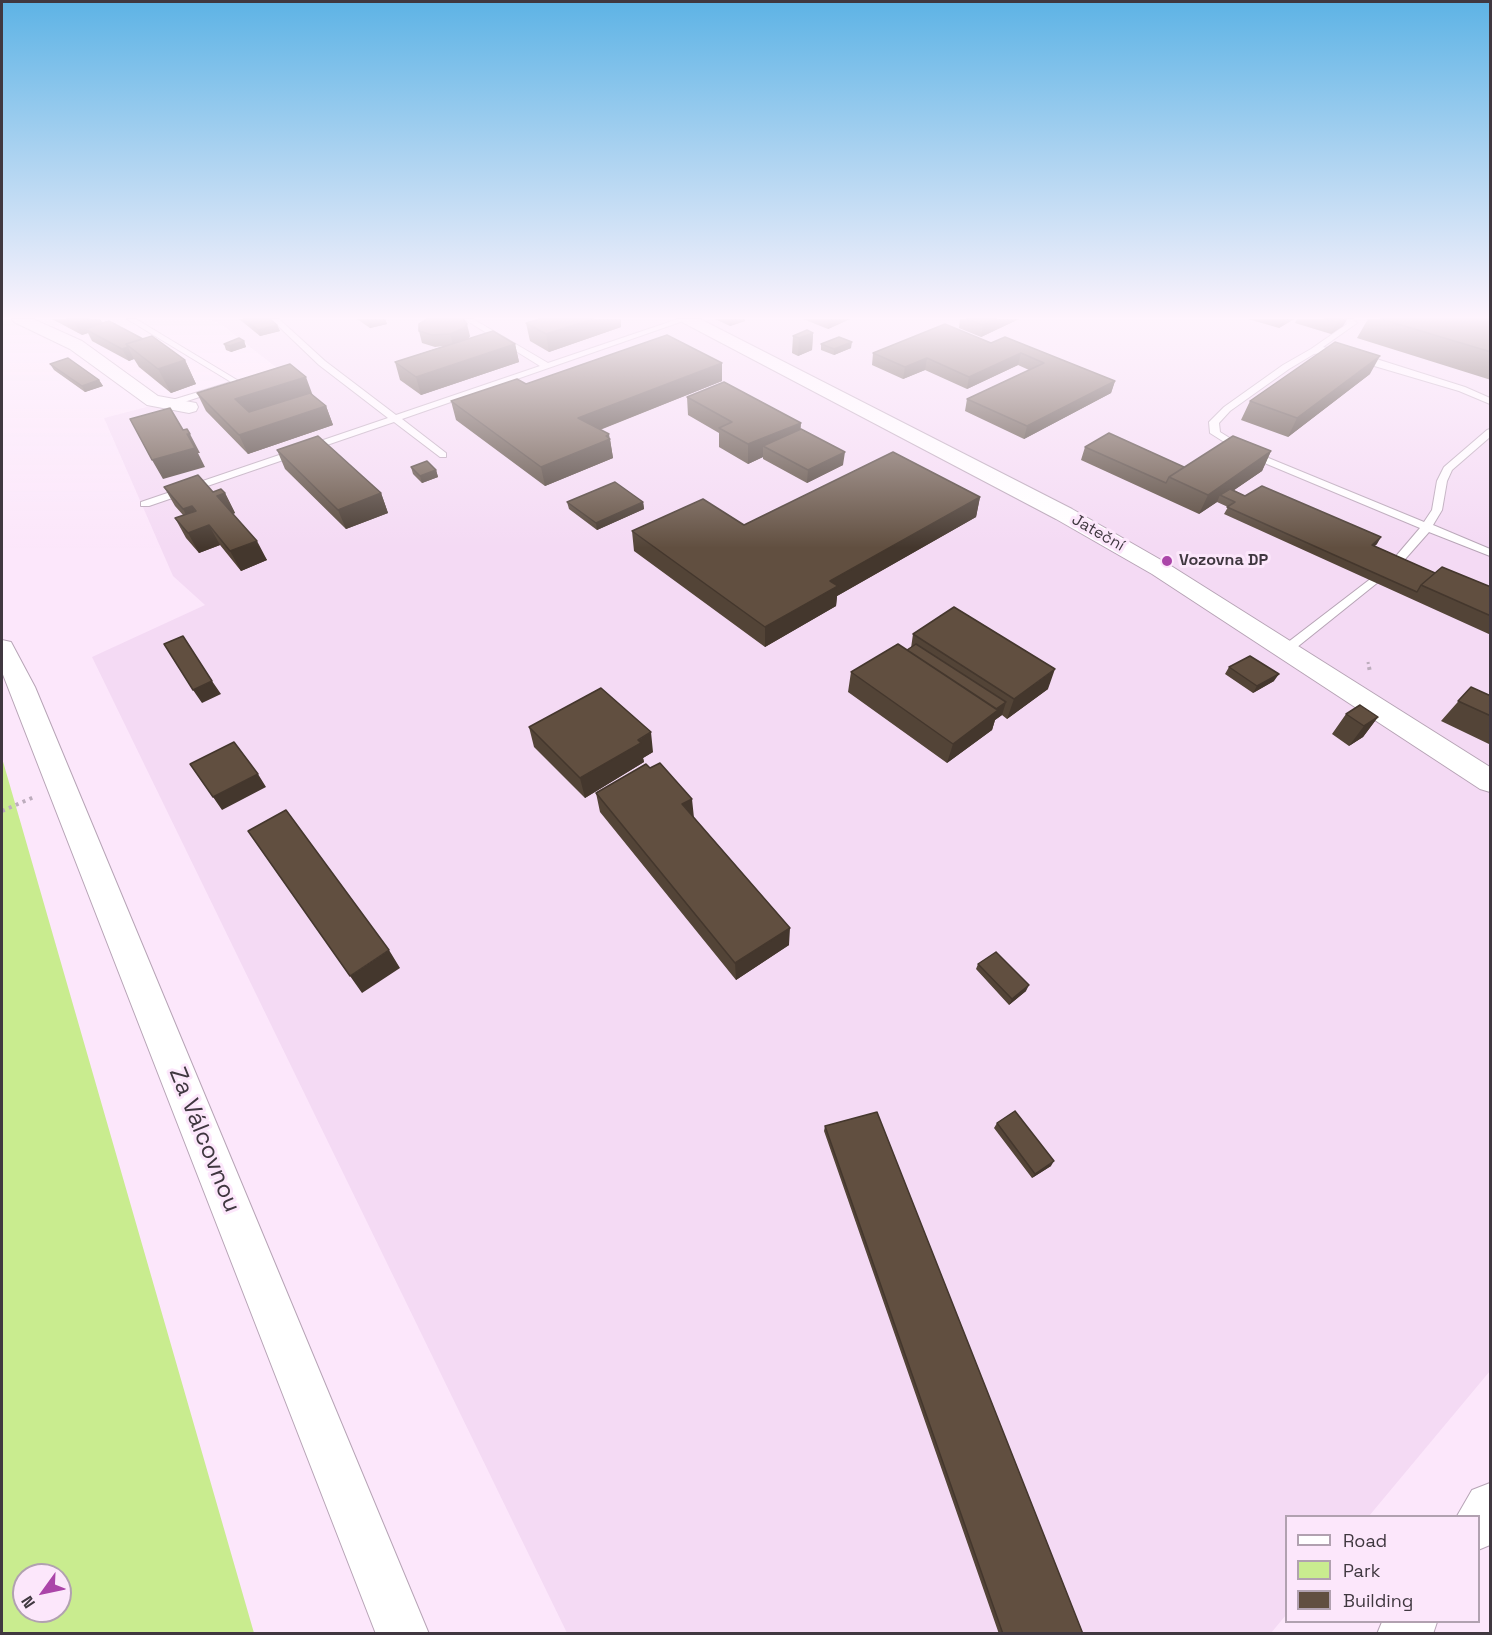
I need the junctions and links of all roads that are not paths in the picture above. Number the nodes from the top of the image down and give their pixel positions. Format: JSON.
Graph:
{"nodes":[{"id":1,"x":157,"y":395,"type":"edge"},
{"id":2,"x":199,"y":395,"type":"edge"},
{"id":3,"x":365,"y":395,"type":"edge"},
{"id":4,"x":461,"y":395,"type":"edge"},
{"id":5,"x":834,"y":395,"type":"edge"},
{"id":6,"x":1246,"y":395,"type":"edge"},
{"id":7,"x":171,"y":404,"type":"joint"},
{"id":8,"x":395,"y":418,"type":"junction"},
{"id":9,"x":1491,"y":432,"type":"edge"},
{"id":10,"x":443,"y":455,"type":"dead end"},
{"id":11,"x":145,"y":504,"type":"dead end"},
{"id":12,"x":1426,"y":526,"type":"junction"},
{"id":13,"x":1491,"y":553,"type":"edge"},
{"id":14,"x":1395,"y":564,"type":"edge"},
{"id":15,"x":1373,"y":581,"type":"edge"},
{"id":16,"x":2,"y":648,"type":"edge"},
{"id":17,"x":1287,"y":649,"type":"junction"},
{"id":18,"x":1491,"y":781,"type":"edge"},
{"id":19,"x":1491,"y":1508,"type":"edge"},
{"id":20,"x":1480,"y":1524,"type":"edge"},
{"id":21,"x":403,"y":1634,"type":"edge"}],
"edges":[{"from":1,"to":7,"type":"street"},
{"from":2,"to":7,"type":"lane"},
{"from":3,"to":8,"type":"lane"},
{"from":4,"to":8,"type":"lane"},
{"from":5,"to":17,"type":"street","name":"Jateční"},
{"from":6,"to":12,"type":"lane"},
{"from":8,"to":10,"type":"lane"},
{"from":8,"to":11,"type":"lane"},
{"from":9,"to":12,"type":"lane"},
{"from":12,"to":13,"type":"lane"},
{"from":12,"to":14,"type":"lane"},
{"from":15,"to":17,"type":"lane"},
{"from":16,"to":21,"type":"street","name":"Za Válcovnou"},
{"from":17,"to":18,"type":"street","name":"Jateční"},
{"from":19,"to":20,"type":"street"}]}
